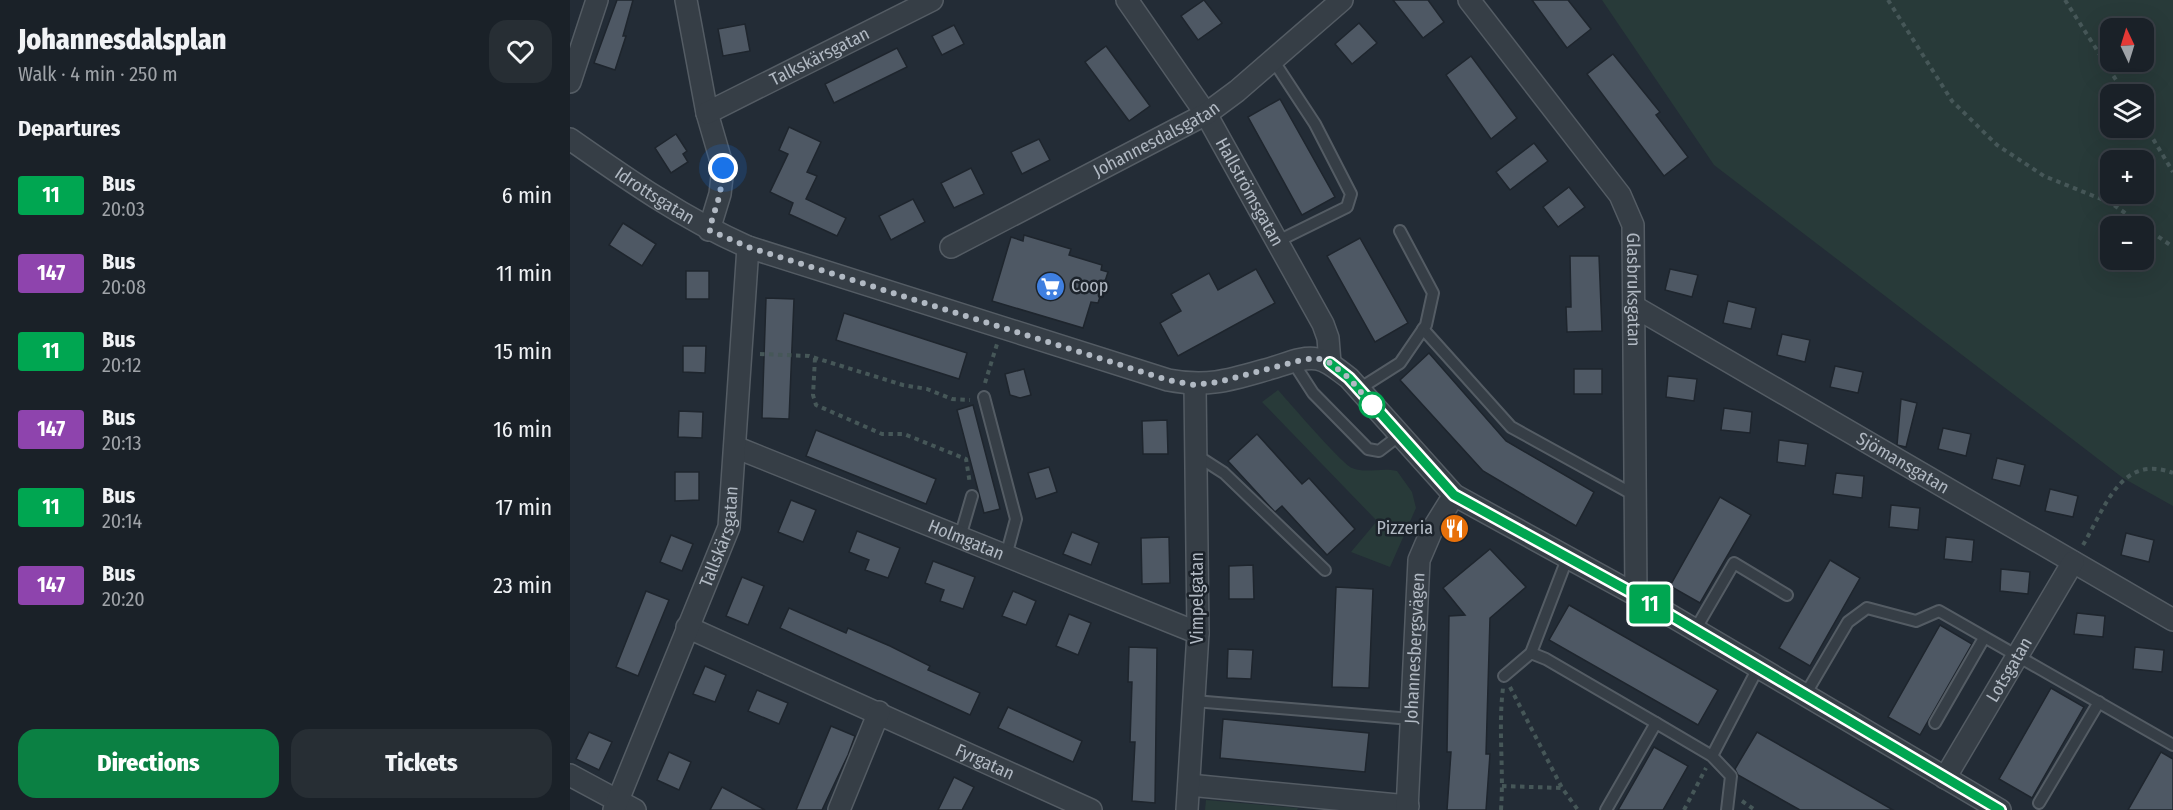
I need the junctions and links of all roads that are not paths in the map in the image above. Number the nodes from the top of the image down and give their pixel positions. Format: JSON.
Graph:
{"nodes":[{"id":1,"x":597,"y":0,"type":"edge"},
{"id":2,"x":686,"y":0,"type":"edge"},
{"id":3,"x":932,"y":0,"type":"edge"},
{"id":4,"x":1127,"y":0,"type":"edge"},
{"id":5,"x":1342,"y":0,"type":"edge"},
{"id":6,"x":1469,"y":0,"type":"edge"},
{"id":7,"x":1273,"y":60,"type":"junction"},
{"id":8,"x":570,"y":82,"type":"edge"},
{"id":9,"x":707,"y":113,"type":"junction"},
{"id":10,"x":1206,"y":114,"type":"junction"},
{"id":11,"x":570,"y":139,"type":"edge"},
{"id":12,"x":709,"y":230,"type":"junction"},
{"id":13,"x":1400,"y":231,"type":"dead end"},
{"id":14,"x":1278,"y":241,"type":"junction"},
{"id":15,"x":748,"y":247,"type":"junction"},
{"id":16,"x":951,"y":247,"type":"dead end"},
{"id":17,"x":1635,"y":307,"type":"junction"},
{"id":18,"x":1423,"y":329,"type":"junction"},
{"id":19,"x":1293,"y":362,"type":"junction"},
{"id":20,"x":1330,"y":363,"type":"junction"},
{"id":21,"x":1195,"y":385,"type":"junction"},
{"id":22,"x":1359,"y":389,"type":"junction"},
{"id":23,"x":984,"y":397,"type":"road end"},
{"id":24,"x":1400,"y":435,"type":"junction"},
{"id":25,"x":735,"y":447,"type":"junction"},
{"id":26,"x":1196,"y":455,"type":"junction"},
{"id":27,"x":1454,"y":495,"type":"junction"},
{"id":28,"x":972,"y":496,"type":"road end"},
{"id":29,"x":1636,"y":496,"type":"junction"},
{"id":30,"x":960,"y":537,"type":"junction"},
{"id":31,"x":1006,"y":556,"type":"junction"},
{"id":32,"x":1567,"y":559,"type":"junction"},
{"id":33,"x":2073,"y":562,"type":"junction"},
{"id":34,"x":1325,"y":570,"type":"dead end"},
{"id":35,"x":1636,"y":595,"type":"junction"},
{"id":36,"x":1787,"y":595,"type":"dead end"},
{"id":37,"x":2173,"y":620,"type":"edge"},
{"id":38,"x":687,"y":627,"type":"junction"},
{"id":39,"x":1695,"y":630,"type":"junction"},
{"id":40,"x":1198,"y":633,"type":"junction"},
{"id":41,"x":1984,"y":638,"type":"junction"},
{"id":42,"x":1531,"y":653,"type":"junction"},
{"id":43,"x":2017,"y":657,"type":"junction"},
{"id":44,"x":1758,"y":668,"type":"junction"},
{"id":45,"x":1504,"y":676,"type":"road end"},
{"id":46,"x":1805,"y":695,"type":"junction"},
{"id":47,"x":1194,"y":701,"type":"junction"},
{"id":48,"x":2099,"y":702,"type":"junction"},
{"id":49,"x":879,"y":712,"type":"junction"},
{"id":50,"x":1411,"y":719,"type":"junction"},
{"id":51,"x":1656,"y":723,"type":"junction"},
{"id":52,"x":1935,"y":723,"type":"dead end"},
{"id":53,"x":2173,"y":745,"type":"edge"},
{"id":54,"x":1712,"y":756,"type":"junction"},
{"id":55,"x":570,"y":775,"type":"edge"},
{"id":56,"x":1946,"y":778,"type":"junction"},
{"id":57,"x":1189,"y":785,"type":"junction"},
{"id":58,"x":2039,"y":803,"type":"dead end"},
{"id":59,"x":622,"y":807,"type":"edge"},
{"id":60,"x":1407,"y":808,"type":"edge"},
{"id":61,"x":839,"y":810,"type":"edge"},
{"id":62,"x":1091,"y":810,"type":"edge"},
{"id":63,"x":1187,"y":810,"type":"edge"},
{"id":64,"x":1606,"y":810,"type":"edge"},
{"id":65,"x":1727,"y":810,"type":"edge"},
{"id":66,"x":2000,"y":810,"type":"edge"}],
"edges":[{"from":1,"to":8,"type":"street"},
{"from":2,"to":9,"type":"street"},
{"from":3,"to":9,"type":"street","name":"Talkskärsgatan"},
{"from":4,"to":10,"type":"street","name":"Hallströmsgatan"},
{"from":5,"to":7,"type":"street","name":"Johannesdalsgatan"},
{"from":6,"to":17,"type":"street","name":"Glasbruksgatan"},
{"from":7,"to":10,"type":"street","name":"Johannesdalsgatan"},
{"from":7,"to":14,"type":"lane"},
{"from":9,"to":12,"type":"street"},
{"from":10,"to":14,"type":"street","name":"Hallströmsgatan"},
{"from":10,"to":16,"type":"street","name":"Johannesdalsgatan"},
{"from":11,"to":12,"type":"street","name":"Idrottsgatan"},
{"from":12,"to":15,"type":"street","name":"Idrottsgatan"},
{"from":13,"to":18,"type":"lane"},
{"from":14,"to":20,"type":"street","name":"Hallströmsgatan"},
{"from":15,"to":21,"type":"street","name":"Idrottsgatan"},
{"from":15,"to":25,"type":"street","name":"Tallskärsgatan"},
{"from":17,"to":29,"type":"street","name":"Glasbruksgatan"},
{"from":17,"to":33,"type":"street","name":"Sjömansgatan"},
{"from":18,"to":22,"type":"lane"},
{"from":18,"to":29,"type":"lane"},
{"from":19,"to":20,"type":"street","name":"Idrottsgatan"},
{"from":19,"to":21,"type":"street","name":"Idrottsgatan"},
{"from":19,"to":24,"type":"lane"},
{"from":20,"to":22,"type":"street"},
{"from":21,"to":26,"type":"street","name":"Vimpelgatan"},
{"from":22,"to":24,"type":"street"},
{"from":23,"to":31,"type":"lane"},
{"from":24,"to":27,"type":"street"},
{"from":25,"to":30,"type":"street","name":"Holmgatan"},
{"from":25,"to":38,"type":"street","name":"Tallskärsgatan"},
{"from":26,"to":34,"type":"lane"},
{"from":26,"to":40,"type":"street","name":"Vimpelgatan"},
{"from":27,"to":32,"type":"street"},
{"from":27,"to":50,"type":"street","name":"Johannesbergsvägen"},
{"from":28,"to":30,"type":"lane"},
{"from":29,"to":35,"type":"street","name":"Glasbruksgatan"},
{"from":30,"to":31,"type":"street","name":"Holmgatan"},
{"from":31,"to":40,"type":"street","name":"Holmgatan"},
{"from":32,"to":35,"type":"street"},
{"from":32,"to":42,"type":"lane"},
{"from":33,"to":37,"type":"street","name":"Sjömansgatan"},
{"from":33,"to":43,"type":"street","name":"Lotsgatan"},
{"from":35,"to":39,"type":"street"},
{"from":36,"to":39,"type":"lane"},
{"from":38,"to":49,"type":"street","name":"Fyrgatan"},
{"from":38,"to":59,"type":"street","name":"Tallskärsgatan"},
{"from":39,"to":44,"type":"street"},
{"from":40,"to":47,"type":"street","name":"Vimpelgatan"},
{"from":41,"to":43,"type":"lane"},
{"from":41,"to":46,"type":"lane"},
{"from":41,"to":52,"type":"lane"},
{"from":42,"to":45,"type":"lane"},
{"from":42,"to":51,"type":"lane"},
{"from":43,"to":48,"type":"lane"},
{"from":43,"to":56,"type":"street","name":"Lotsgatan"},
{"from":44,"to":46,"type":"street"},
{"from":44,"to":54,"type":"lane"},
{"from":46,"to":56,"type":"street"},
{"from":47,"to":50,"type":"lane"},
{"from":47,"to":57,"type":"street","name":"Vimpelgatan"},
{"from":48,"to":53,"type":"lane"},
{"from":48,"to":58,"type":"lane"},
{"from":49,"to":61,"type":"street"},
{"from":49,"to":62,"type":"street","name":"Fyrgatan"},
{"from":50,"to":60,"type":"street","name":"Johannesbergsvägen"},
{"from":51,"to":54,"type":"lane"},
{"from":51,"to":64,"type":"lane"},
{"from":54,"to":65,"type":"lane"},
{"from":55,"to":59,"type":"street"},
{"from":56,"to":66,"type":"street"},
{"from":57,"to":60,"type":"street"},
{"from":57,"to":63,"type":"street","name":"Vimpelgatan"}]}
